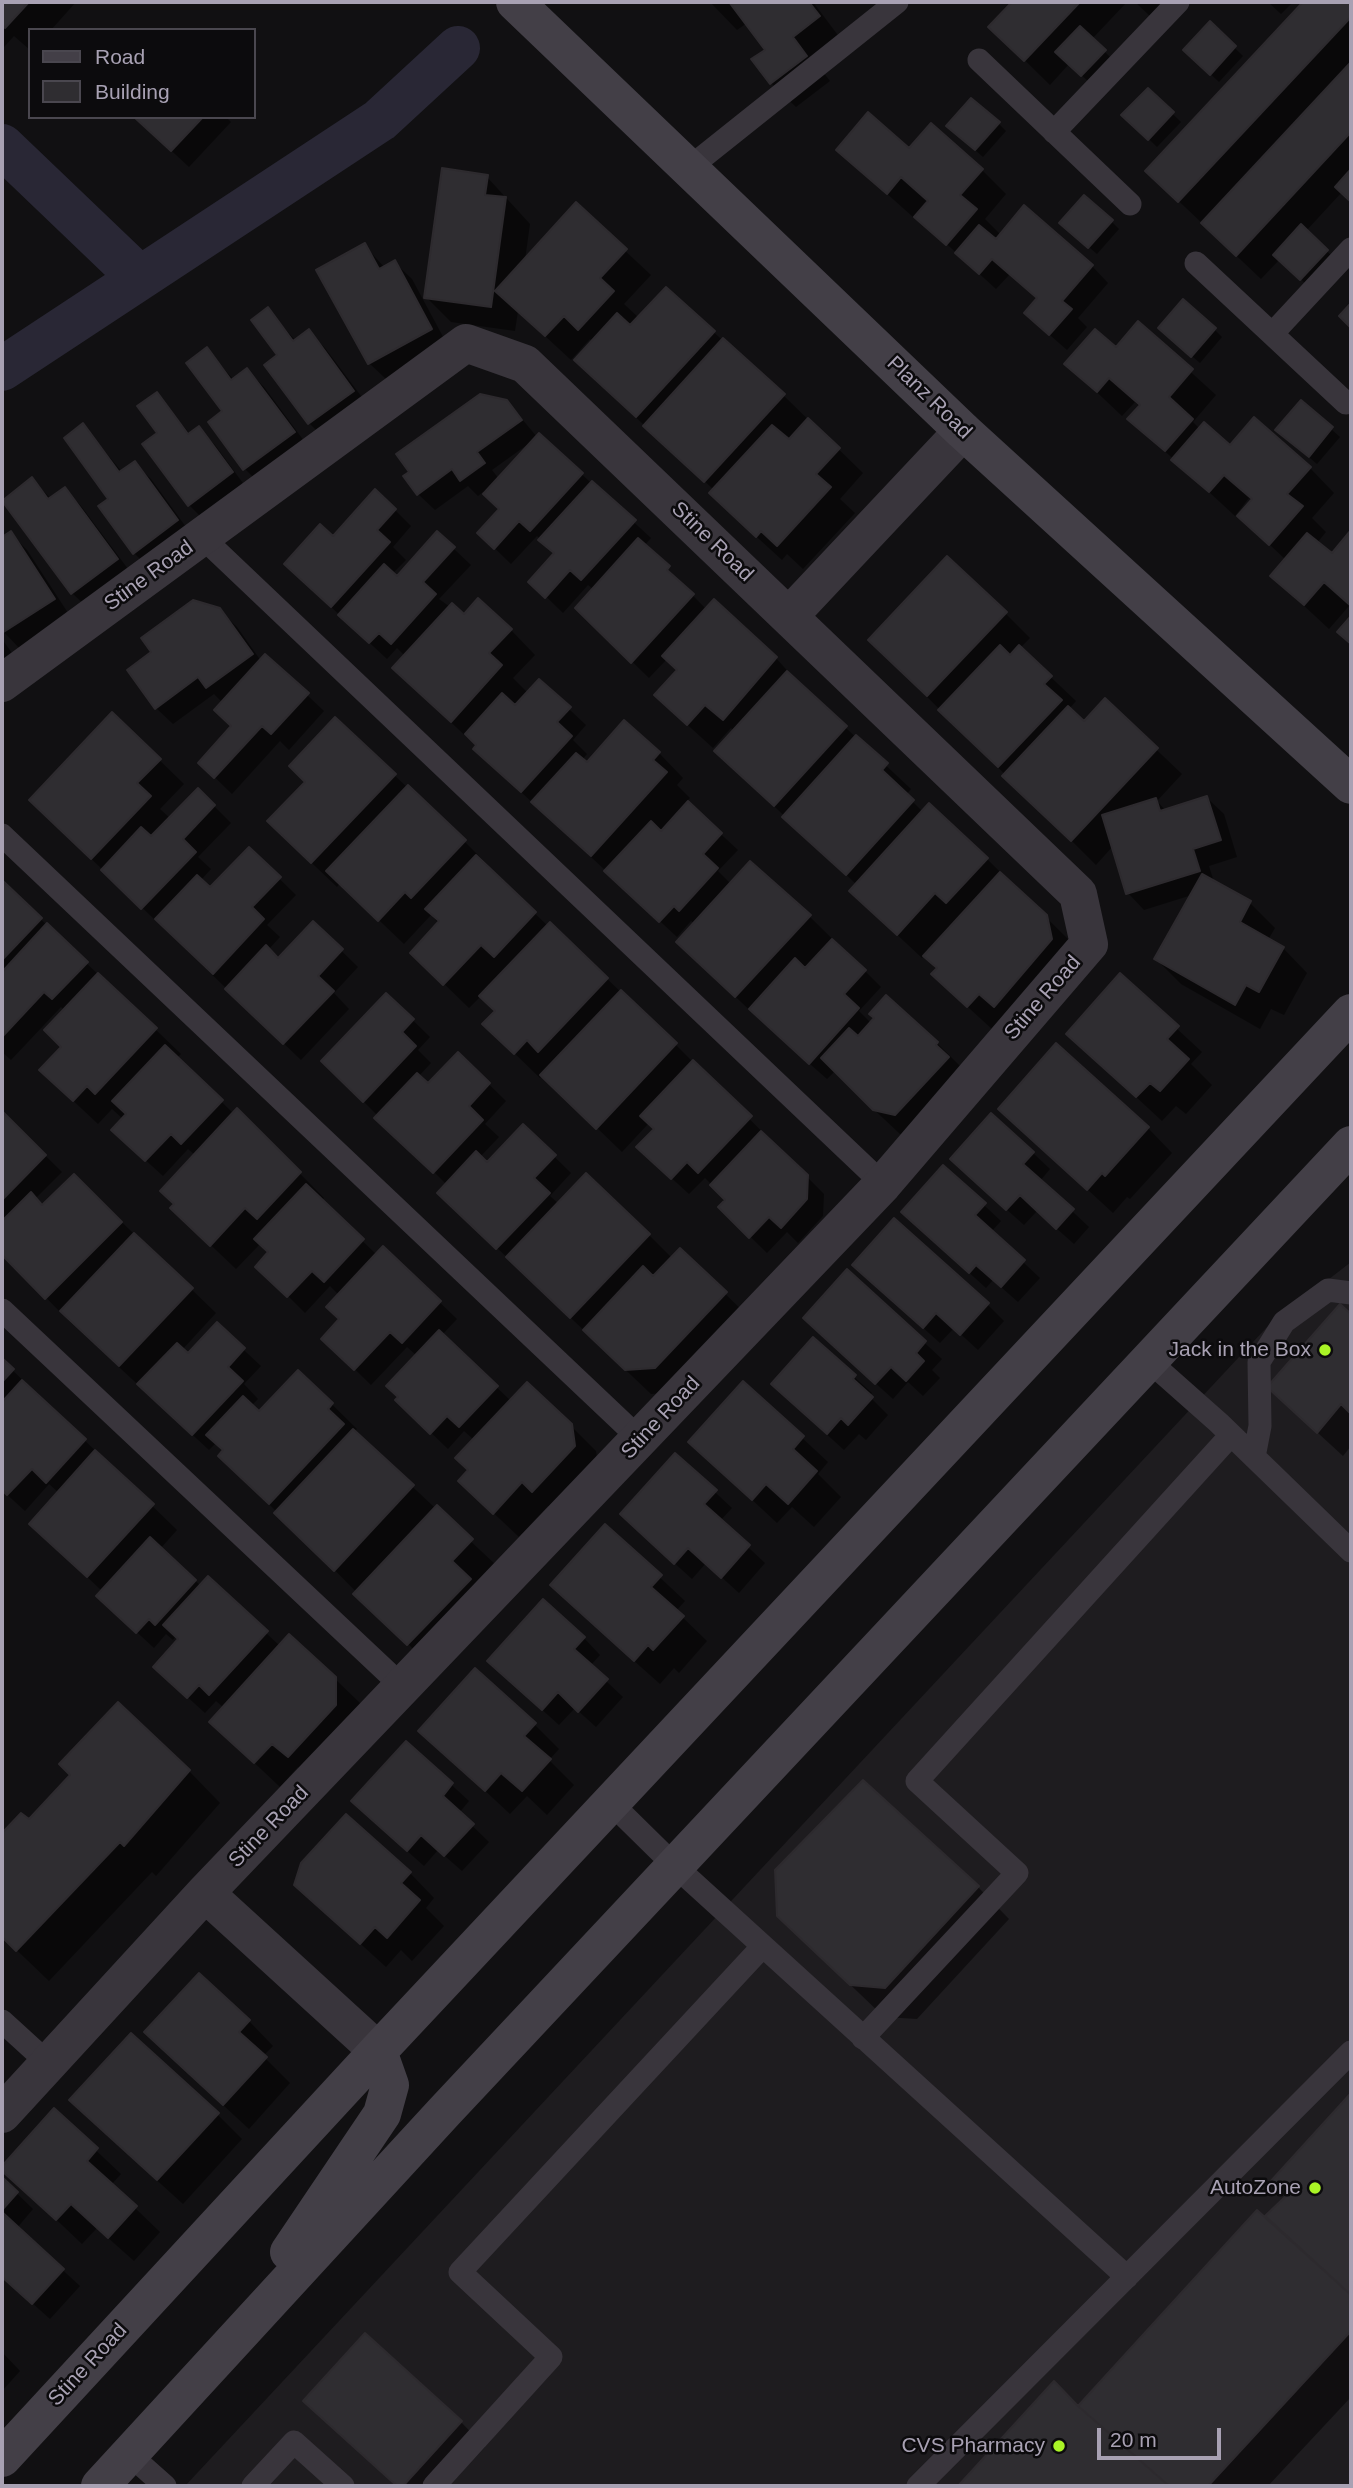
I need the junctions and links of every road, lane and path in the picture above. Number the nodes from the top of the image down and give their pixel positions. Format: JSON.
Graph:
{"nodes":[{"id":1,"x":515,"y":2,"type":"edge"},
{"id":2,"x":897,"y":2,"type":"edge"},
{"id":3,"x":1178,"y":2,"type":"edge"},
{"id":4,"x":979,"y":60,"type":"dead end"},
{"id":5,"x":1054,"y":132,"type":"junction"},
{"id":6,"x":689,"y":169,"type":"junction"},
{"id":7,"x":1130,"y":204,"type":"dead end"},
{"id":8,"x":1351,"y":249,"type":"edge"},
{"id":9,"x":1196,"y":263,"type":"dead end"},
{"id":10,"x":1272,"y":334,"type":"junction"},
{"id":11,"x":1346,"y":403,"type":"dead end"},
{"id":12,"x":963,"y":430,"type":"junction"},
{"id":13,"x":202,"y":537,"type":"junction"},
{"id":14,"x":789,"y":616,"type":"junction"},
{"id":15,"x":2,"y":683,"type":"edge"},
{"id":16,"x":1351,"y":785,"type":"edge"},
{"id":17,"x":2,"y":835,"type":"edge"},
{"id":18,"x":1351,"y":1013,"type":"edge"},
{"id":19,"x":1351,"y":1145,"type":"edge"},
{"id":20,"x":883,"y":1184,"type":"junction"},
{"id":21,"x":1351,"y":1293,"type":"edge"},
{"id":22,"x":2,"y":1310,"type":"edge"},
{"id":23,"x":1149,"y":1361,"type":"junction"},
{"id":24,"x":1231,"y":1435,"type":"junction"},
{"id":25,"x":641,"y":1440,"type":"junction"},
{"id":26,"x":1254,"y":1457,"type":"junction"},
{"id":27,"x":1351,"y":1550,"type":"edge"},
{"id":28,"x":404,"y":1688,"type":"junction"},
{"id":29,"x":611,"y":1803,"type":"junction"},
{"id":30,"x":674,"y":1866,"type":"junction"},
{"id":31,"x":205,"y":1894,"type":"junction"},
{"id":32,"x":762,"y":1947,"type":"junction"},
{"id":33,"x":2,"y":2021,"type":"edge"},
{"id":34,"x":863,"y":2038,"type":"junction"},
{"id":35,"x":378,"y":2051,"type":"junction"},
{"id":36,"x":1351,"y":2052,"type":"edge"},
{"id":37,"x":48,"y":2063,"type":"junction"},
{"id":38,"x":2,"y":2114,"type":"edge"},
{"id":39,"x":1127,"y":2277,"type":"junction"},
{"id":40,"x":218,"y":2358,"type":"junction"},
{"id":41,"x":129,"y":2454,"type":"junction"},
{"id":42,"x":2,"y":2458,"type":"edge"},
{"id":43,"x":100,"y":2486,"type":"edge"},
{"id":44,"x":165,"y":2486,"type":"edge"},
{"id":45,"x":253,"y":2486,"type":"edge"},
{"id":46,"x":343,"y":2486,"type":"edge"},
{"id":47,"x":434,"y":2486,"type":"edge"},
{"id":48,"x":918,"y":2486,"type":"edge"}],
"edges":[{"from":1,"to":6,"type":"main road","name":"Planz Road"},
{"from":2,"to":6,"type":"lane"},
{"from":3,"to":5,"type":"lane"},
{"from":4,"to":5,"type":"lane"},
{"from":5,"to":7,"type":"lane"},
{"from":6,"to":12,"type":"main road","name":"Planz Road"},
{"from":8,"to":10,"type":"lane"},
{"from":9,"to":10,"type":"lane"},
{"from":10,"to":11,"type":"lane"},
{"from":12,"to":14,"type":"street"},
{"from":12,"to":16,"type":"main road","name":"Planz Road"},
{"from":13,"to":14,"type":"street","name":"Stine Road"},
{"from":13,"to":15,"type":"street","name":"Stine Road"},
{"from":13,"to":20,"type":"lane"},
{"from":14,"to":20,"type":"street","name":"Stine Road"},
{"from":17,"to":25,"type":"lane"},
{"from":18,"to":29,"type":"main road","name":"Stine Road"},
{"from":19,"to":23,"type":"main road"},
{"from":20,"to":25,"type":"street","name":"Stine Road"},
{"from":21,"to":26,"type":"lane"},
{"from":22,"to":28,"type":"lane"},
{"from":23,"to":24,"type":"lane"},
{"from":23,"to":30,"type":"main road"},
{"from":24,"to":26,"type":"lane"},
{"from":24,"to":34,"type":"lane"},
{"from":25,"to":28,"type":"street","name":"Stine Road"},
{"from":26,"to":27,"type":"lane"},
{"from":28,"to":31,"type":"street","name":"Stine Road"},
{"from":29,"to":30,"type":"lane"},
{"from":29,"to":35,"type":"main road","name":"Stine Road"},
{"from":30,"to":32,"type":"lane"},
{"from":30,"to":40,"type":"main road"},
{"from":31,"to":35,"type":"street"},
{"from":31,"to":37,"type":"street","name":"Stine Road"},
{"from":32,"to":34,"type":"lane"},
{"from":32,"to":47,"type":"lane"},
{"from":33,"to":37,"type":"lane"},
{"from":34,"to":39,"type":"lane"},
{"from":35,"to":40,"type":"main road"},
{"from":35,"to":42,"type":"main road","name":"Stine Road"},
{"from":36,"to":39,"type":"lane"},
{"from":37,"to":38,"type":"street","name":"Stine Road"},
{"from":39,"to":48,"type":"lane"},
{"from":40,"to":41,"type":"main road"},
{"from":41,"to":43,"type":"main road"},
{"from":41,"to":44,"type":"lane"},
{"from":45,"to":46,"type":"lane"}]}
